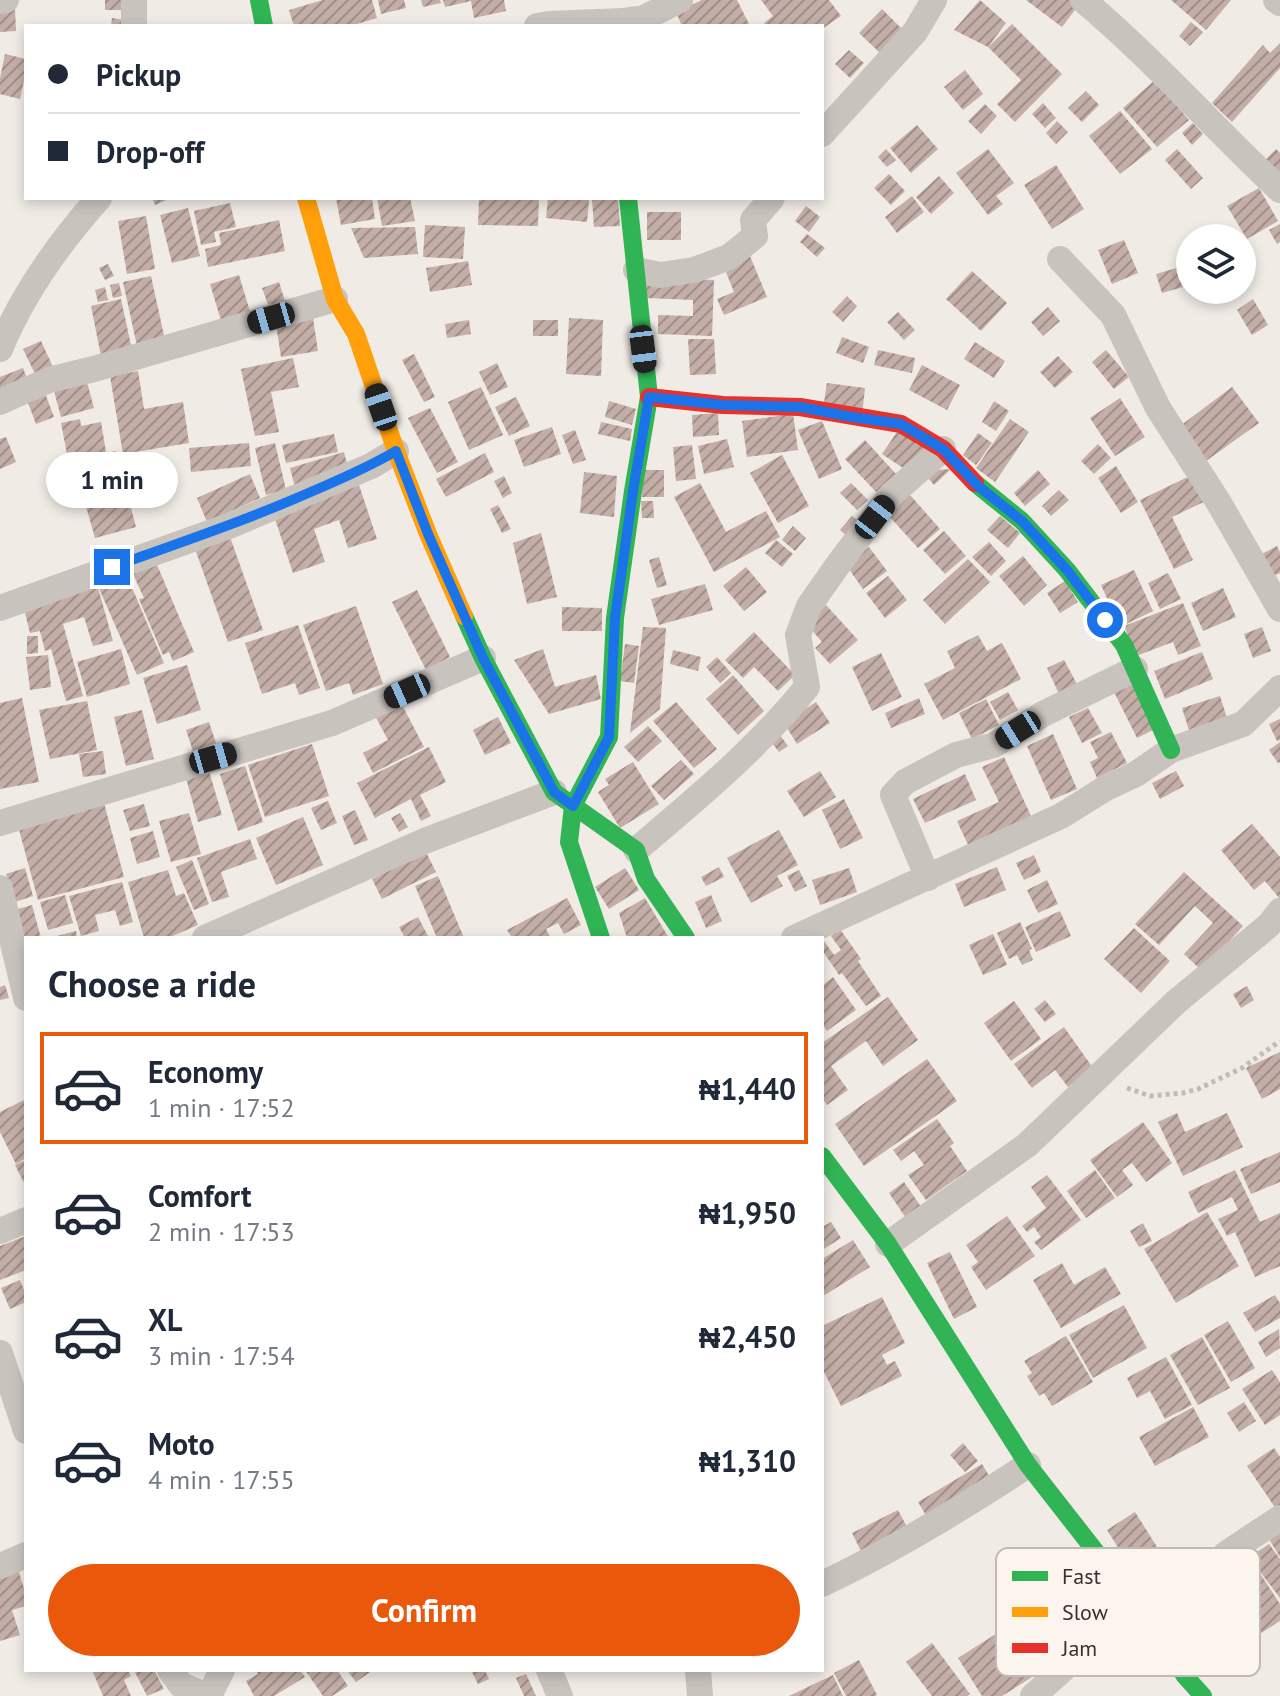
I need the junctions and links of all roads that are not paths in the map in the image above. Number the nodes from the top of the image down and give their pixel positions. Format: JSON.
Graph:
{"nodes":[{"id":1,"x":6,"y":0,"type":"edge"},
{"id":2,"x":134,"y":0,"type":"edge"},
{"id":3,"x":259,"y":0,"type":"edge"},
{"id":4,"x":680,"y":0,"type":"edge"},
{"id":5,"x":934,"y":0,"type":"edge"},
{"id":6,"x":1083,"y":0,"type":"edge"},
{"id":7,"x":0,"y":1,"type":"edge"},
{"id":8,"x":623,"y":16,"type":"edge"},
{"id":9,"x":134,"y":24,"type":"edge"},
{"id":10,"x":264,"y":24,"type":"edge"},
{"id":11,"x":549,"y":24,"type":"edge"},
{"id":12,"x":824,"y":132,"type":"edge"},
{"id":13,"x":1280,"y":190,"type":"edge"},
{"id":14,"x":97,"y":200,"type":"edge"},
{"id":15,"x":307,"y":200,"type":"edge"},
{"id":16,"x":628,"y":200,"type":"edge"},
{"id":17,"x":770,"y":200,"type":"edge"},
{"id":18,"x":1060,"y":259,"type":"dead end"},
{"id":19,"x":636,"y":270,"type":"junction"},
{"id":20,"x":335,"y":299,"type":"junction"},
{"id":21,"x":0,"y":349,"type":"edge"},
{"id":22,"x":649,"y":397,"type":"junction"},
{"id":23,"x":0,"y":402,"type":"edge"},
{"id":24,"x":943,"y":449,"type":"junction"},
{"id":25,"x":396,"y":451,"type":"junction"},
{"id":26,"x":0,"y":608,"type":"edge"},
{"id":27,"x":1280,"y":609,"type":"edge"},
{"id":28,"x":483,"y":658,"type":"junction"},
{"id":29,"x":1135,"y":669,"type":"junction"},
{"id":30,"x":1280,"y":688,"type":"edge"},
{"id":31,"x":1171,"y":750,"type":"junction"},
{"id":32,"x":564,"y":799,"type":"junction"},
{"id":33,"x":0,"y":823,"type":"edge"},
{"id":34,"x":636,"y":850,"type":"junction"},
{"id":35,"x":928,"y":878,"type":"junction"},
{"id":36,"x":0,"y":888,"type":"edge"},
{"id":37,"x":1280,"y":911,"type":"edge"},
{"id":38,"x":210,"y":936,"type":"edge"},
{"id":39,"x":600,"y":936,"type":"edge"},
{"id":40,"x":685,"y":936,"type":"edge"},
{"id":41,"x":798,"y":936,"type":"edge"},
{"id":42,"x":24,"y":990,"type":"edge"},
{"id":43,"x":824,"y":1164,"type":"edge"},
{"id":44,"x":24,"y":1221,"type":"edge"},
{"id":45,"x":0,"y":1231,"type":"edge"},
{"id":46,"x":888,"y":1244,"type":"junction"},
{"id":47,"x":0,"y":1353,"type":"edge"},
{"id":48,"x":24,"y":1425,"type":"edge"},
{"id":49,"x":1028,"y":1465,"type":"junction"},
{"id":50,"x":1280,"y":1518,"type":"edge"},
{"id":51,"x":1093,"y":1548,"type":"edge"},
{"id":52,"x":1235,"y":1548,"type":"edge"},
{"id":53,"x":24,"y":1556,"type":"edge"},
{"id":54,"x":0,"y":1566,"type":"edge"},
{"id":55,"x":824,"y":1583,"type":"edge"},
{"id":56,"x":171,"y":1672,"type":"edge"},
{"id":57,"x":221,"y":1672,"type":"edge"},
{"id":58,"x":550,"y":1672,"type":"edge"},
{"id":59,"x":698,"y":1672,"type":"edge"},
{"id":60,"x":1055,"y":1676,"type":"edge"},
{"id":61,"x":1185,"y":1676,"type":"edge"},
{"id":62,"x":208,"y":1696,"type":"edge"},
{"id":63,"x":560,"y":1696,"type":"edge"},
{"id":64,"x":700,"y":1696,"type":"edge"},
{"id":65,"x":1033,"y":1696,"type":"edge"},
{"id":66,"x":1203,"y":1696,"type":"edge"}],
"edges":[{"from":1,"to":7,"type":"street"},
{"from":2,"to":9,"type":"street"},
{"from":3,"to":10,"type":"street"},
{"from":4,"to":8,"type":"street"},
{"from":5,"to":12,"type":"street"},
{"from":6,"to":13,"type":"street"},
{"from":8,"to":11,"type":"street"},
{"from":14,"to":21,"type":"street"},
{"from":15,"to":20,"type":"street"},
{"from":16,"to":19,"type":"street"},
{"from":17,"to":19,"type":"street"},
{"from":18,"to":27,"type":"street"},
{"from":19,"to":22,"type":"street"},
{"from":20,"to":23,"type":"street"},
{"from":20,"to":25,"type":"street"},
{"from":22,"to":24,"type":"street"},
{"from":22,"to":32,"type":"street"},
{"from":24,"to":29,"type":"street"},
{"from":24,"to":34,"type":"street"},
{"from":25,"to":26,"type":"street"},
{"from":25,"to":28,"type":"street"},
{"from":28,"to":32,"type":"street"},
{"from":28,"to":33,"type":"street"},
{"from":29,"to":31,"type":"street"},
{"from":29,"to":35,"type":"street"},
{"from":30,"to":31,"type":"street"},
{"from":31,"to":35,"type":"street"},
{"from":32,"to":34,"type":"street"},
{"from":32,"to":38,"type":"street"},
{"from":32,"to":39,"type":"street"},
{"from":34,"to":40,"type":"street"},
{"from":35,"to":41,"type":"street"},
{"from":36,"to":42,"type":"street"},
{"from":37,"to":46,"type":"street"},
{"from":43,"to":46,"type":"street"},
{"from":44,"to":45,"type":"street"},
{"from":46,"to":49,"type":"street"},
{"from":47,"to":48,"type":"street"},
{"from":49,"to":51,"type":"street"},
{"from":49,"to":55,"type":"street"},
{"from":50,"to":52,"type":"street"},
{"from":53,"to":54,"type":"street"},
{"from":56,"to":62,"type":"street"},
{"from":57,"to":62,"type":"street"},
{"from":58,"to":63,"type":"street"},
{"from":59,"to":64,"type":"street"},
{"from":60,"to":65,"type":"street"},
{"from":61,"to":66,"type":"street"}]}
